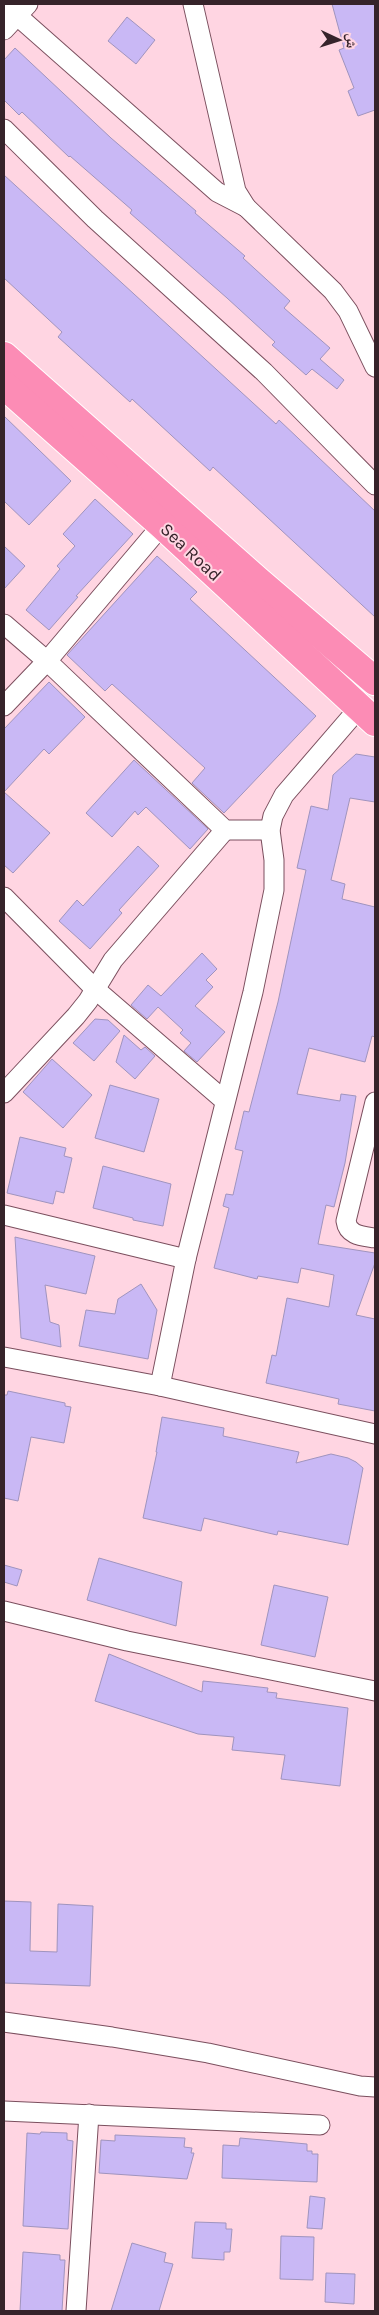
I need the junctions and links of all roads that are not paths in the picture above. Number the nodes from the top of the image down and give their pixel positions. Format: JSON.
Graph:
{"nodes":[{"id":1,"x":193,"y":4,"type":"edge"},
{"id":2,"x":17,"y":8,"type":"edge"},
{"id":3,"x":4,"y":30,"type":"edge"},
{"id":4,"x":4,"y":129,"type":"edge"},
{"id":5,"x":246,"y":208,"type":"junction"},
{"id":6,"x":4,"y":356,"type":"edge"},
{"id":7,"x":375,"y":367,"type":"edge"},
{"id":8,"x":4,"y":385,"type":"edge"},
{"id":9,"x":375,"y":485,"type":"edge"},
{"id":10,"x":162,"y":524,"type":"junction"},
{"id":11,"x":4,"y":624,"type":"edge"},
{"id":12,"x":47,"y":661,"type":"junction"},
{"id":13,"x":375,"y":680,"type":"edge"},
{"id":14,"x":4,"y":706,"type":"edge"},
{"id":15,"x":367,"y":715,"type":"edge"},
{"id":16,"x":225,"y":830,"type":"junction"},
{"id":17,"x":270,"y":830,"type":"junction"},
{"id":18,"x":4,"y":896,"type":"edge"},
{"id":19,"x":96,"y":989,"type":"junction"},
{"id":20,"x":4,"y":1093,"type":"edge"},
{"id":21,"x":225,"y":1101,"type":"junction"},
{"id":22,"x":375,"y":1102,"type":"edge"},
{"id":23,"x":4,"y":1215,"type":"edge"},
{"id":24,"x":375,"y":1238,"type":"edge"},
{"id":25,"x":186,"y":1260,"type":"junction"},
{"id":26,"x":4,"y":1357,"type":"edge"},
{"id":27,"x":160,"y":1386,"type":"junction"},
{"id":28,"x":375,"y":1434,"type":"edge"},
{"id":29,"x":4,"y":1611,"type":"edge"},
{"id":30,"x":375,"y":1691,"type":"edge"},
{"id":31,"x":4,"y":2022,"type":"edge"},
{"id":32,"x":375,"y":2087,"type":"edge"},
{"id":33,"x":4,"y":2111,"type":"edge"},
{"id":34,"x":89,"y":2114,"type":"junction"},
{"id":35,"x":320,"y":2125,"type":"dead end"},
{"id":36,"x":76,"y":2311,"type":"edge"}],
"edges":[{"from":1,"to":5,"type":"street"},
{"from":2,"to":3,"type":"street"},
{"from":2,"to":5,"type":"street"},
{"from":4,"to":9,"type":"street"},
{"from":5,"to":7,"type":"street"},
{"from":6,"to":13,"type":"highway","name":"Sea Road"},
{"from":8,"to":10,"type":"highway","name":"Sea Road"},
{"from":10,"to":12,"type":"street"},
{"from":10,"to":15,"type":"highway","name":"Sea Road"},
{"from":11,"to":12,"type":"street"},
{"from":12,"to":14,"type":"street"},
{"from":12,"to":16,"type":"street"},
{"from":15,"to":17,"type":"street"},
{"from":16,"to":17,"type":"street"},
{"from":16,"to":19,"type":"street"},
{"from":17,"to":21,"type":"street"},
{"from":18,"to":19,"type":"street"},
{"from":19,"to":20,"type":"street"},
{"from":19,"to":21,"type":"street"},
{"from":21,"to":25,"type":"street"},
{"from":22,"to":24,"type":"street"},
{"from":23,"to":25,"type":"street"},
{"from":25,"to":27,"type":"street"},
{"from":26,"to":27,"type":"street"},
{"from":27,"to":28,"type":"street"},
{"from":29,"to":30,"type":"street"},
{"from":31,"to":32,"type":"street"},
{"from":33,"to":34,"type":"street"},
{"from":34,"to":35,"type":"street"},
{"from":34,"to":36,"type":"street"}]}
